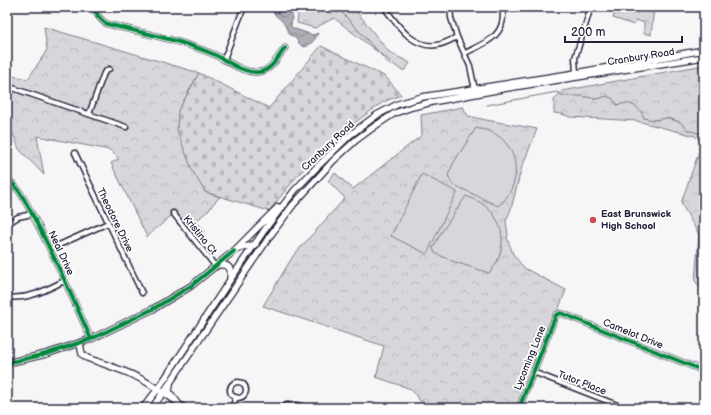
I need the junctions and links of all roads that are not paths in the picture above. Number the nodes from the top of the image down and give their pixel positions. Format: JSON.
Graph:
{"nodes":[{"id":1,"x":94,"y":7,"type":"edge"},
{"id":2,"x":244,"y":7,"type":"edge"},
{"id":3,"x":384,"y":7,"type":"edge"},
{"id":4,"x":450,"y":7,"type":"edge"},
{"id":5,"x":531,"y":7,"type":"edge"},
{"id":6,"x":591,"y":7,"type":"edge"},
{"id":7,"x":502,"y":8,"type":"edge"},
{"id":8,"x":457,"y":37,"type":"junction"},
{"id":9,"x":285,"y":48,"type":"dead end"},
{"id":10,"x":704,"y":50,"type":"edge"},
{"id":11,"x":465,"y":53,"type":"junction"},
{"id":12,"x":704,"y":57,"type":"edge"},
{"id":13,"x":224,"y":59,"type":"junction"},
{"id":14,"x":109,"y":69,"type":"dead end"},
{"id":15,"x":576,"y":73,"type":"junction"},
{"id":16,"x":7,"y":86,"type":"edge"},
{"id":17,"x":475,"y":91,"type":"junction"},
{"id":18,"x":89,"y":114,"type":"junction"},
{"id":19,"x":126,"y":127,"type":"dead end"},
{"id":20,"x":75,"y":153,"type":"dead end"},
{"id":21,"x":7,"y":179,"type":"edge"},
{"id":22,"x":295,"y":190,"type":"junction"},
{"id":23,"x":173,"y":213,"type":"dead end"},
{"id":24,"x":32,"y":214,"type":"junction"},
{"id":25,"x":108,"y":223,"type":"junction"},
{"id":26,"x":7,"y":224,"type":"edge"},
{"id":27,"x":272,"y":233,"type":"junction"},
{"id":28,"x":254,"y":245,"type":"junction"},
{"id":29,"x":50,"y":249,"type":"junction"},
{"id":30,"x":234,"y":251,"type":"junction"},
{"id":31,"x":217,"y":266,"type":"junction"},
{"id":32,"x":230,"y":280,"type":"junction"},
{"id":33,"x":64,"y":281,"type":"junction"},
{"id":34,"x":142,"y":293,"type":"dead end"},
{"id":35,"x":7,"y":297,"type":"edge"},
{"id":36,"x":556,"y":315,"type":"joint"},
{"id":37,"x":91,"y":339,"type":"junction"},
{"id":38,"x":80,"y":344,"type":"junction"},
{"id":39,"x":7,"y":363,"type":"edge"},
{"id":40,"x":704,"y":371,"type":"edge"},
{"id":41,"x":533,"y":372,"type":"junction"},
{"id":42,"x":170,"y":383,"type":"junction"},
{"id":43,"x":158,"y":389,"type":"junction"},
{"id":44,"x":163,"y":393,"type":"junction"},
{"id":45,"x":236,"y":397,"type":"dead end"},
{"id":46,"x":178,"y":403,"type":"junction"},
{"id":47,"x":289,"y":406,"type":"edge"},
{"id":48,"x":143,"y":408,"type":"edge"},
{"id":49,"x":152,"y":408,"type":"edge"},
{"id":50,"x":185,"y":408,"type":"edge"},
{"id":51,"x":232,"y":408,"type":"edge"},
{"id":52,"x":284,"y":408,"type":"edge"},
{"id":53,"x":308,"y":408,"type":"edge"},
{"id":54,"x":519,"y":408,"type":"edge"},
{"id":55,"x":625,"y":408,"type":"edge"}],
"edges":[{"from":1,"to":13,"type":"street"},
{"from":2,"to":13,"type":"street"},
{"from":3,"to":8,"type":"street"},
{"from":4,"to":8,"type":"street"},
{"from":5,"to":7,"type":"street"},
{"from":6,"to":15,"type":"street"},
{"from":7,"to":11,"type":"street"},
{"from":8,"to":11,"type":"street"},
{"from":9,"to":13,"type":"street"},
{"from":10,"to":15,"type":"main road","name":"Cranbury Road"},
{"from":11,"to":17,"type":"street"},
{"from":12,"to":17,"type":"main road","name":"Cranbury Road"},
{"from":14,"to":18,"type":"street"},
{"from":15,"to":17,"type":"main road","name":"Cranbury Road"},
{"from":16,"to":18,"type":"street"},
{"from":17,"to":22,"type":"main road","name":"Cranbury Road"},
{"from":17,"to":27,"type":"main road","name":"Cranbury Road"},
{"from":18,"to":19,"type":"street"},
{"from":20,"to":25,"type":"street","name":"Theodore Drive"},
{"from":21,"to":24,"type":"street","name":"Neal Drive"},
{"from":22,"to":28,"type":"main road","name":"Cranbury Road"},
{"from":22,"to":30,"type":"main road"},
{"from":23,"to":31,"type":"street","name":"Kristina Ct"},
{"from":24,"to":26,"type":"street"},
{"from":24,"to":29,"type":"street","name":"Neal Drive"},
{"from":25,"to":29,"type":"street"},
{"from":25,"to":34,"type":"street","name":"Theodore Drive"},
{"from":27,"to":28,"type":"main road"},
{"from":27,"to":42,"type":"main road","name":"Cranbury Road"},
{"from":28,"to":30,"type":"main road"},
{"from":28,"to":32,"type":"main road","name":"Cranbury Road"},
{"from":29,"to":33,"type":"street","name":"Neal Drive"},
{"from":30,"to":31,"type":"street"},
{"from":31,"to":32,"type":"main road"},
{"from":31,"to":37,"type":"street"},
{"from":32,"to":43,"type":"main road","name":"Cranbury Road"},
{"from":33,"to":35,"type":"street"},
{"from":33,"to":37,"type":"street","name":"Neal Drive"},
{"from":36,"to":40,"type":"street","name":"Camelot Drive"},
{"from":36,"to":41,"type":"street","name":"Lycoming Lane"},
{"from":37,"to":38,"type":"street"},
{"from":38,"to":39,"type":"street"},
{"from":38,"to":43,"type":"main road"},
{"from":41,"to":54,"type":"street","name":"Lycoming Lane"},
{"from":41,"to":55,"type":"street","name":"Tutor Place"},
{"from":42,"to":44,"type":"main road","name":"Cranbury Road"},
{"from":42,"to":46,"type":"main road"},
{"from":43,"to":44,"type":"main road"},
{"from":43,"to":48,"type":"main road","name":"Cranbury Road"},
{"from":44,"to":46,"type":"street"},
{"from":44,"to":49,"type":"main road","name":"Cranbury Road"},
{"from":45,"to":51,"type":"street"},
{"from":46,"to":50,"type":"street"},
{"from":47,"to":52,"type":"street"},
{"from":47,"to":53,"type":"street"}]}
